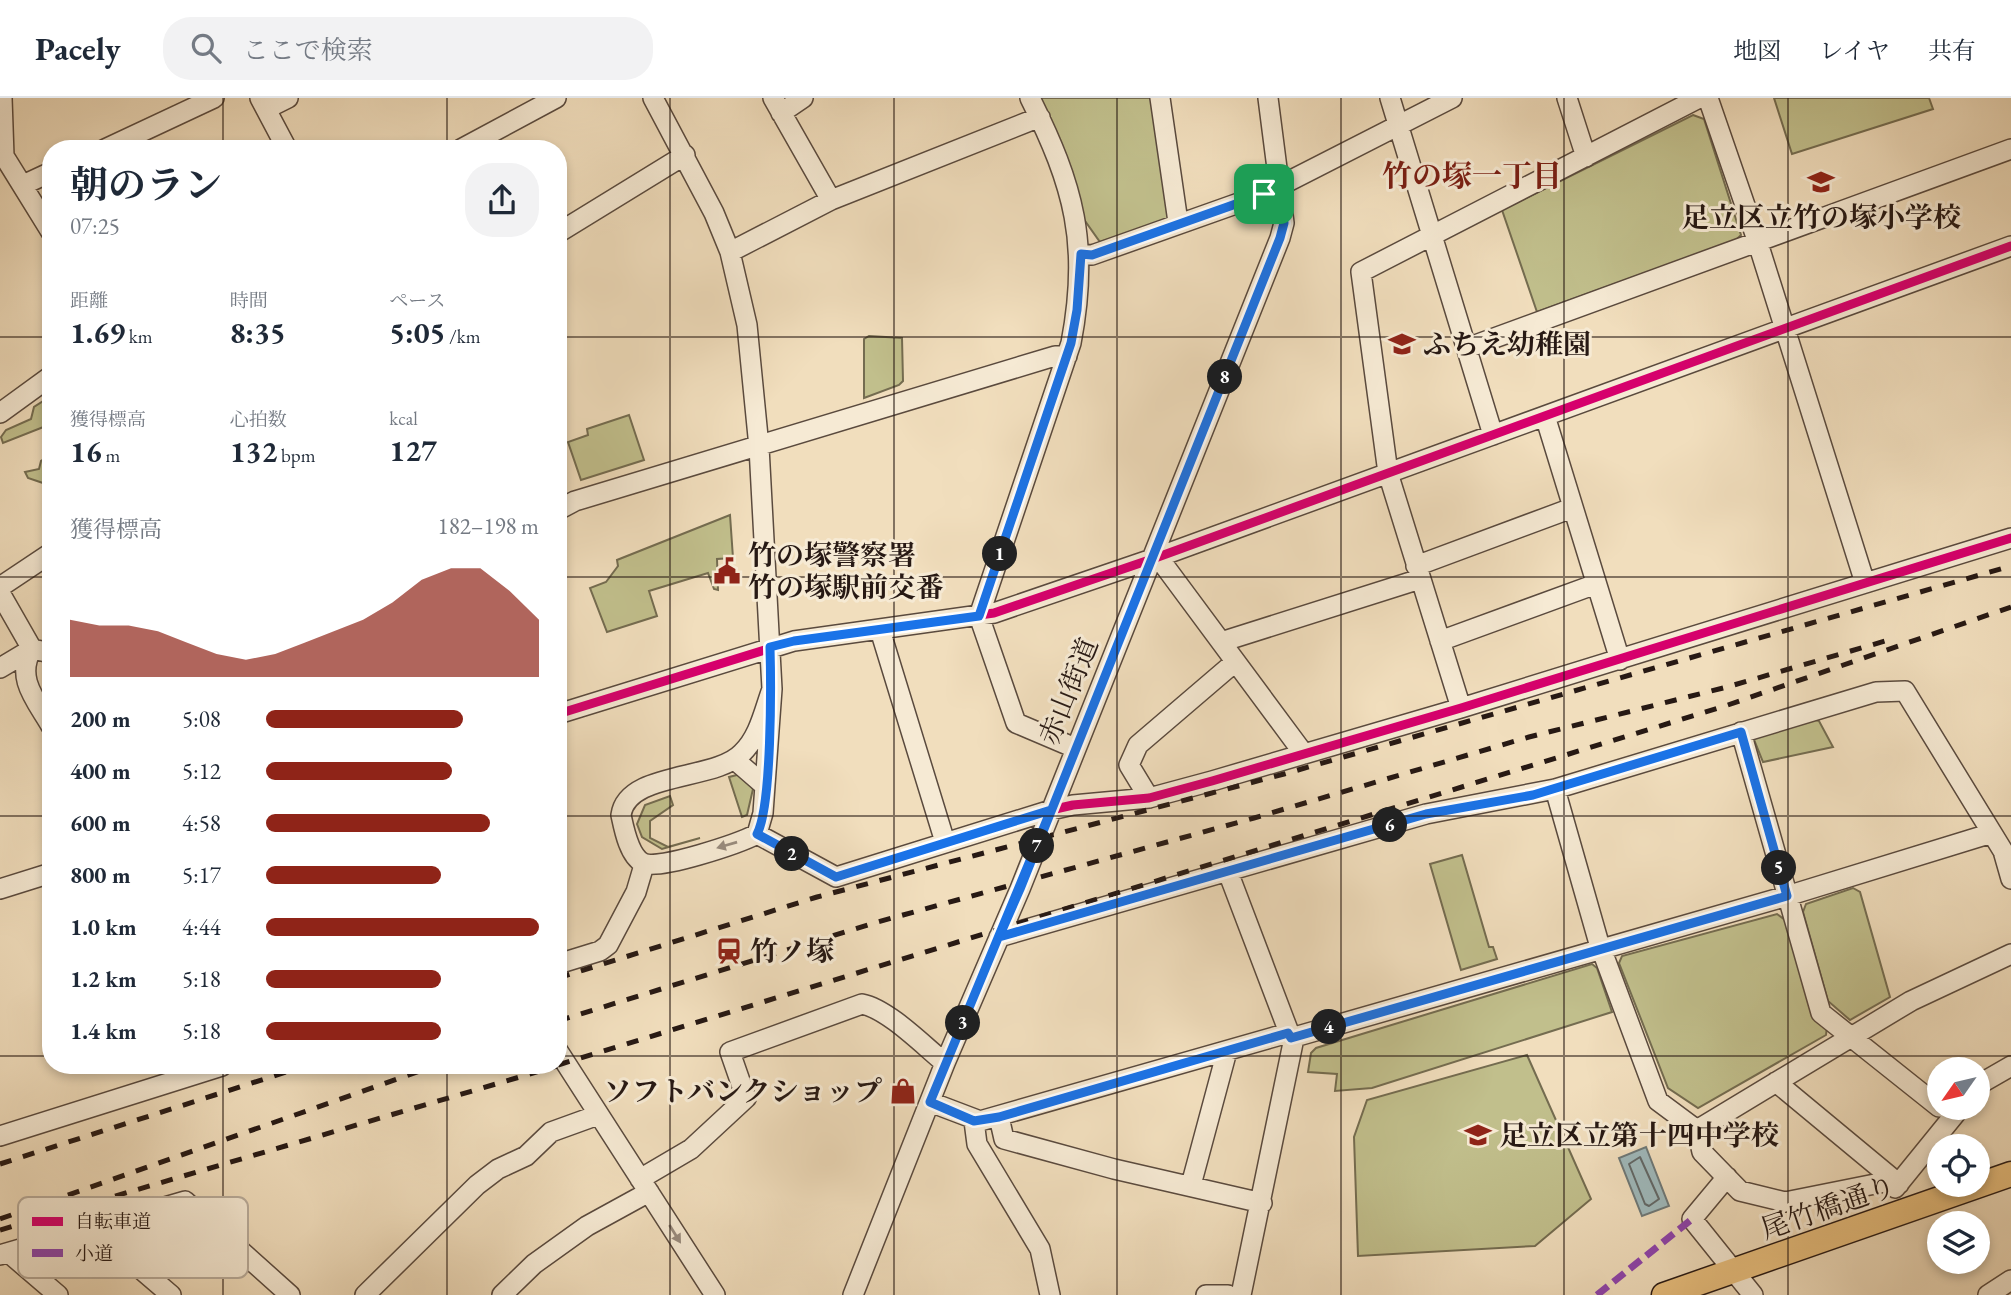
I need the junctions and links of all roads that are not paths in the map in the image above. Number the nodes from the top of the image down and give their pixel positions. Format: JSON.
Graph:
{"nodes":[{"id":1,"x":2,"y":98,"type":"edge"},
{"id":2,"x":214,"y":98,"type":"edge"},
{"id":3,"x":288,"y":98,"type":"edge"},
{"id":4,"x":556,"y":98,"type":"edge"},
{"id":5,"x":653,"y":98,"type":"edge"},
{"id":6,"x":803,"y":98,"type":"edge"},
{"id":7,"x":1030,"y":98,"type":"edge"},
{"id":8,"x":1160,"y":98,"type":"edge"},
{"id":9,"x":1268,"y":98,"type":"edge"},
{"id":10,"x":1390,"y":98,"type":"edge"},
{"id":11,"x":1452,"y":98,"type":"edge"},
{"id":12,"x":1567,"y":98,"type":"edge"},
{"id":13,"x":1699,"y":98,"type":"edge"},
{"id":14,"x":1707,"y":98,"type":"edge"},
{"id":15,"x":263,"y":104,"type":"edge"},
{"id":16,"x":777,"y":105,"type":"edge"},
{"id":17,"x":1040,"y":117,"type":"junction"},
{"id":18,"x":1399,"y":126,"type":"junction"},
{"id":19,"x":124,"y":140,"type":"edge"},
{"id":20,"x":282,"y":140,"type":"edge"},
{"id":21,"x":478,"y":140,"type":"edge"},
{"id":22,"x":2011,"y":149,"type":"edge"},
{"id":23,"x":685,"y":155,"type":"junction"},
{"id":24,"x":1586,"y":157,"type":"junction"},
{"id":25,"x":42,"y":176,"type":"edge"},
{"id":26,"x":23,"y":185,"type":"junction"},
{"id":27,"x":1279,"y":187,"type":"junction"},
{"id":28,"x":831,"y":200,"type":"junction"},
{"id":29,"x":42,"y":217,"type":"edge"},
{"id":30,"x":1178,"y":222,"type":"junction"},
{"id":31,"x":567,"y":227,"type":"edge"},
{"id":32,"x":1432,"y":238,"type":"junction"},
{"id":33,"x":1757,"y":240,"type":"junction"},
{"id":34,"x":2011,"y":246,"type":"edge"},
{"id":35,"x":730,"y":252,"type":"junction"},
{"id":36,"x":1081,"y":254,"type":"junction"},
{"id":37,"x":1785,"y":329,"type":"junction"},
{"id":38,"x":1467,"y":348,"type":"junction"},
{"id":39,"x":1067,"y":356,"type":"junction"},
{"id":40,"x":42,"y":383,"type":"edge"},
{"id":41,"x":0,"y":413,"type":"edge"},
{"id":42,"x":1545,"y":416,"type":"junction"},
{"id":43,"x":1493,"y":435,"type":"junction"},
{"id":44,"x":759,"y":447,"type":"junction"},
{"id":45,"x":1388,"y":473,"type":"junction"},
{"id":46,"x":567,"y":505,"type":"edge"},
{"id":47,"x":1573,"y":508,"type":"junction"},
{"id":48,"x":2011,"y":538,"type":"edge"},
{"id":49,"x":1155,"y":558,"type":"junction"},
{"id":50,"x":42,"y":559,"type":"edge"},
{"id":51,"x":1418,"y":573,"type":"junction"},
{"id":52,"x":1866,"y":583,"type":"junction"},
{"id":53,"x":1596,"y":584,"type":"junction"},
{"id":54,"x":0,"y":587,"type":"edge"},
{"id":55,"x":0,"y":593,"type":"edge"},
{"id":56,"x":979,"y":616,"type":"junction"},
{"id":57,"x":880,"y":630,"type":"junction"},
{"id":58,"x":1440,"y":641,"type":"junction"},
{"id":59,"x":1221,"y":642,"type":"junction"},
{"id":60,"x":770,"y":647,"type":"junction"},
{"id":61,"x":41,"y":651,"type":"edge"},
{"id":62,"x":1620,"y":660,"type":"junction"},
{"id":63,"x":1235,"y":662,"type":"junction"},
{"id":64,"x":0,"y":668,"type":"edge"},
{"id":65,"x":772,"y":690,"type":"junction"},
{"id":66,"x":1461,"y":708,"type":"junction"},
{"id":67,"x":42,"y":710,"type":"edge"},
{"id":68,"x":567,"y":710,"type":"edge"},
{"id":69,"x":1741,"y":732,"type":"junction"},
{"id":70,"x":1075,"y":748,"type":"junction"},
{"id":71,"x":1304,"y":754,"type":"junction"},
{"id":72,"x":735,"y":760,"type":"junction"},
{"id":73,"x":765,"y":786,"type":"junction"},
{"id":74,"x":1555,"y":789,"type":"junction"},
{"id":75,"x":1149,"y":798,"type":"junction"},
{"id":76,"x":1051,"y":810,"type":"junction"},
{"id":77,"x":1992,"y":832,"type":"junction"},
{"id":78,"x":757,"y":834,"type":"junction"},
{"id":79,"x":945,"y":842,"type":"junction"},
{"id":80,"x":645,"y":865,"type":"junction"},
{"id":81,"x":1228,"y":872,"type":"junction"},
{"id":82,"x":42,"y":876,"type":"edge"},
{"id":83,"x":2011,"y":879,"type":"edge"},
{"id":84,"x":0,"y":889,"type":"edge"},
{"id":85,"x":1787,"y":896,"type":"junction"},
{"id":86,"x":999,"y":937,"type":"junction"},
{"id":87,"x":1601,"y":948,"type":"junction"},
{"id":88,"x":2011,"y":954,"type":"edge"},
{"id":89,"x":567,"y":961,"type":"edge"},
{"id":90,"x":1289,"y":1035,"type":"junction"},
{"id":91,"x":1852,"y":1038,"type":"junction"},
{"id":92,"x":1227,"y":1051,"type":"junction"},
{"id":93,"x":945,"y":1063,"type":"junction"},
{"id":94,"x":567,"y":1065,"type":"edge"},
{"id":95,"x":2011,"y":1066,"type":"edge"},
{"id":96,"x":197,"y":1074,"type":"edge"},
{"id":97,"x":1990,"y":1079,"type":"edge"},
{"id":98,"x":1776,"y":1082,"type":"junction"},
{"id":99,"x":1927,"y":1094,"type":"edge"},
{"id":100,"x":930,"y":1102,"type":"junction"},
{"id":101,"x":598,"y":1115,"type":"junction"},
{"id":102,"x":999,"y":1117,"type":"junction"},
{"id":103,"x":1940,"y":1120,"type":"edge"},
{"id":104,"x":974,"y":1121,"type":"junction"},
{"id":105,"x":1697,"y":1130,"type":"junction"},
{"id":106,"x":0,"y":1136,"type":"edge"},
{"id":107,"x":2011,"y":1174,"type":"edge"},
{"id":108,"x":1727,"y":1177,"type":"junction"},
{"id":109,"x":1892,"y":1181,"type":"junction"},
{"id":110,"x":645,"y":1185,"type":"junction"},
{"id":111,"x":1191,"y":1185,"type":"junction"},
{"id":112,"x":1262,"y":1203,"type":"junction"},
{"id":113,"x":1906,"y":1212,"type":"junction"},
{"id":114,"x":4,"y":1254,"type":"edge"},
{"id":115,"x":248,"y":1257,"type":"edge"},
{"id":116,"x":18,"y":1265,"type":"edge"},
{"id":117,"x":1733,"y":1271,"type":"junction"},
{"id":118,"x":36,"y":1278,"type":"edge"},
{"id":119,"x":151,"y":1278,"type":"edge"},
{"id":120,"x":2011,"y":1280,"type":"edge"},
{"id":121,"x":58,"y":1295,"type":"edge"},
{"id":122,"x":171,"y":1295,"type":"edge"},
{"id":123,"x":290,"y":1295,"type":"edge"},
{"id":124,"x":365,"y":1295,"type":"edge"},
{"id":125,"x":502,"y":1295,"type":"edge"},
{"id":126,"x":715,"y":1295,"type":"edge"},
{"id":127,"x":853,"y":1295,"type":"edge"},
{"id":128,"x":1050,"y":1295,"type":"edge"},
{"id":129,"x":1206,"y":1295,"type":"edge"},
{"id":130,"x":1228,"y":1295,"type":"edge"},
{"id":131,"x":1241,"y":1295,"type":"edge"},
{"id":132,"x":1664,"y":1295,"type":"edge"},
{"id":133,"x":1752,"y":1295,"type":"edge"},
{"id":134,"x":1988,"y":1295,"type":"edge"}],
"edges":[{"from":1,"to":26,"type":"street"},
{"from":2,"to":19,"type":"street"},
{"from":3,"to":15,"type":"street"},
{"from":4,"to":21,"type":"street"},
{"from":5,"to":23,"type":"street"},
{"from":6,"to":16,"type":"street"},
{"from":7,"to":17,"type":"street"},
{"from":8,"to":30,"type":"street"},
{"from":9,"to":27,"type":"street","name":"赤山街道"},
{"from":10,"to":18,"type":"street"},
{"from":11,"to":18,"type":"street"},
{"from":12,"to":24,"type":"street"},
{"from":13,"to":24,"type":"street"},
{"from":14,"to":33,"type":"street"},
{"from":15,"to":20,"type":"street"},
{"from":16,"to":28,"type":"street"},
{"from":17,"to":28,"type":"street"},
{"from":17,"to":36,"type":"street"},
{"from":18,"to":27,"type":"street"},
{"from":18,"to":32,"type":"street"},
{"from":22,"to":33,"type":"street"},
{"from":23,"to":31,"type":"street"},
{"from":23,"to":35,"type":"street"},
{"from":24,"to":32,"type":"street"},
{"from":25,"to":26,"type":"street"},
{"from":26,"to":29,"type":"street"},
{"from":27,"to":30,"type":"street"},
{"from":27,"to":49,"type":"street","name":"赤山街道"},
{"from":28,"to":35,"type":"street"},
{"from":30,"to":36,"type":"street"},
{"from":32,"to":38,"type":"street"},
{"from":32,"to":45,"type":"street"},
{"from":33,"to":37,"type":"street"},
{"from":33,"to":38,"type":"street"},
{"from":34,"to":37,"type":"street"},
{"from":35,"to":44,"type":"street"},
{"from":36,"to":39,"type":"street"},
{"from":37,"to":42,"type":"street"},
{"from":37,"to":52,"type":"street"},
{"from":38,"to":43,"type":"street"},
{"from":39,"to":44,"type":"street"},
{"from":39,"to":56,"type":"street"},
{"from":40,"to":41,"type":"street"},
{"from":42,"to":43,"type":"street"},
{"from":42,"to":47,"type":"street"},
{"from":43,"to":45,"type":"street"},
{"from":44,"to":46,"type":"street"},
{"from":44,"to":60,"type":"street"},
{"from":45,"to":49,"type":"street"},
{"from":45,"to":51,"type":"street"},
{"from":47,"to":51,"type":"street"},
{"from":47,"to":53,"type":"street"},
{"from":48,"to":52,"type":"street"},
{"from":49,"to":56,"type":"street"},
{"from":49,"to":59,"type":"street"},
{"from":49,"to":70,"type":"street","name":"赤山街道"},
{"from":50,"to":54,"type":"street"},
{"from":51,"to":58,"type":"street"},
{"from":51,"to":59,"type":"street"},
{"from":52,"to":62,"type":"street"},
{"from":53,"to":58,"type":"street"},
{"from":53,"to":62,"type":"street"},
{"from":55,"to":61,"type":"street"},
{"from":56,"to":57,"type":"street"},
{"from":56,"to":70,"type":"street"},
{"from":57,"to":60,"type":"street"},
{"from":57,"to":79,"type":"street"},
{"from":58,"to":66,"type":"street"},
{"from":59,"to":63,"type":"street"},
{"from":60,"to":65,"type":"street"},
{"from":60,"to":68,"type":"street"},
{"from":61,"to":64,"type":"street"},
{"from":61,"to":67,"type":"street"},
{"from":62,"to":66,"type":"street"},
{"from":63,"to":71,"type":"street"},
{"from":63,"to":75,"type":"street"},
{"from":65,"to":72,"type":"street"},
{"from":65,"to":73,"type":"street"},
{"from":66,"to":71,"type":"street"},
{"from":69,"to":74,"type":"street"},
{"from":69,"to":77,"type":"street"},
{"from":69,"to":85,"type":"street"},
{"from":70,"to":76,"type":"street","name":"赤山街道"},
{"from":71,"to":75,"type":"street"},
{"from":72,"to":73,"type":"street"},
{"from":72,"to":80,"type":"street"},
{"from":73,"to":78,"type":"street"},
{"from":74,"to":81,"type":"street"},
{"from":74,"to":87,"type":"street"},
{"from":75,"to":76,"type":"street"},
{"from":76,"to":79,"type":"street"},
{"from":76,"to":86,"type":"street","name":"赤山街道"},
{"from":77,"to":83,"type":"street"},
{"from":77,"to":85,"type":"street"},
{"from":78,"to":79,"type":"street"},
{"from":78,"to":80,"type":"street","one_way":true},
{"from":80,"to":89,"type":"street"},
{"from":81,"to":86,"type":"street"},
{"from":81,"to":90,"type":"street"},
{"from":82,"to":84,"type":"street"},
{"from":85,"to":87,"type":"street"},
{"from":85,"to":91,"type":"street"},
{"from":86,"to":93,"type":"street","name":"赤山街道"},
{"from":87,"to":90,"type":"street"},
{"from":87,"to":105,"type":"street"},
{"from":88,"to":91,"type":"street"},
{"from":90,"to":92,"type":"street"},
{"from":90,"to":112,"type":"street"},
{"from":91,"to":98,"type":"street"},
{"from":91,"to":99,"type":"street"},
{"from":92,"to":102,"type":"street"},
{"from":92,"to":111,"type":"street"},
{"from":93,"to":100,"type":"street","name":"赤山街道"},
{"from":93,"to":110,"type":"street"},
{"from":94,"to":101,"type":"street"},
{"from":95,"to":97,"type":"street"},
{"from":96,"to":106,"type":"street"},
{"from":98,"to":105,"type":"street"},
{"from":98,"to":109,"type":"street"},
{"from":100,"to":104,"type":"street"},
{"from":100,"to":127,"type":"street","name":"赤山街道"},
{"from":101,"to":110,"type":"street"},
{"from":101,"to":124,"type":"street"},
{"from":102,"to":104,"type":"street"},
{"from":102,"to":111,"type":"street"},
{"from":103,"to":109,"type":"street"},
{"from":104,"to":128,"type":"street"},
{"from":105,"to":108,"type":"street"},
{"from":107,"to":113,"type":"main road","name":"尾竹橋通り"},
{"from":108,"to":109,"type":"street"},
{"from":108,"to":117,"type":"street"},
{"from":109,"to":113,"type":"street"},
{"from":110,"to":125,"type":"street"},
{"from":110,"to":126,"type":"street","one_way":true},
{"from":111,"to":112,"type":"street"},
{"from":112,"to":131,"type":"street"},
{"from":113,"to":117,"type":"main road","name":"尾竹橋通り"},
{"from":114,"to":116,"type":"street"},
{"from":115,"to":123,"type":"street"},
{"from":117,"to":132,"type":"main road","name":"尾竹橋通り"},
{"from":117,"to":133,"type":"street"},
{"from":118,"to":121,"type":"street"},
{"from":119,"to":122,"type":"street"},
{"from":120,"to":134,"type":"street"},
{"from":129,"to":130,"type":"street"}]}
